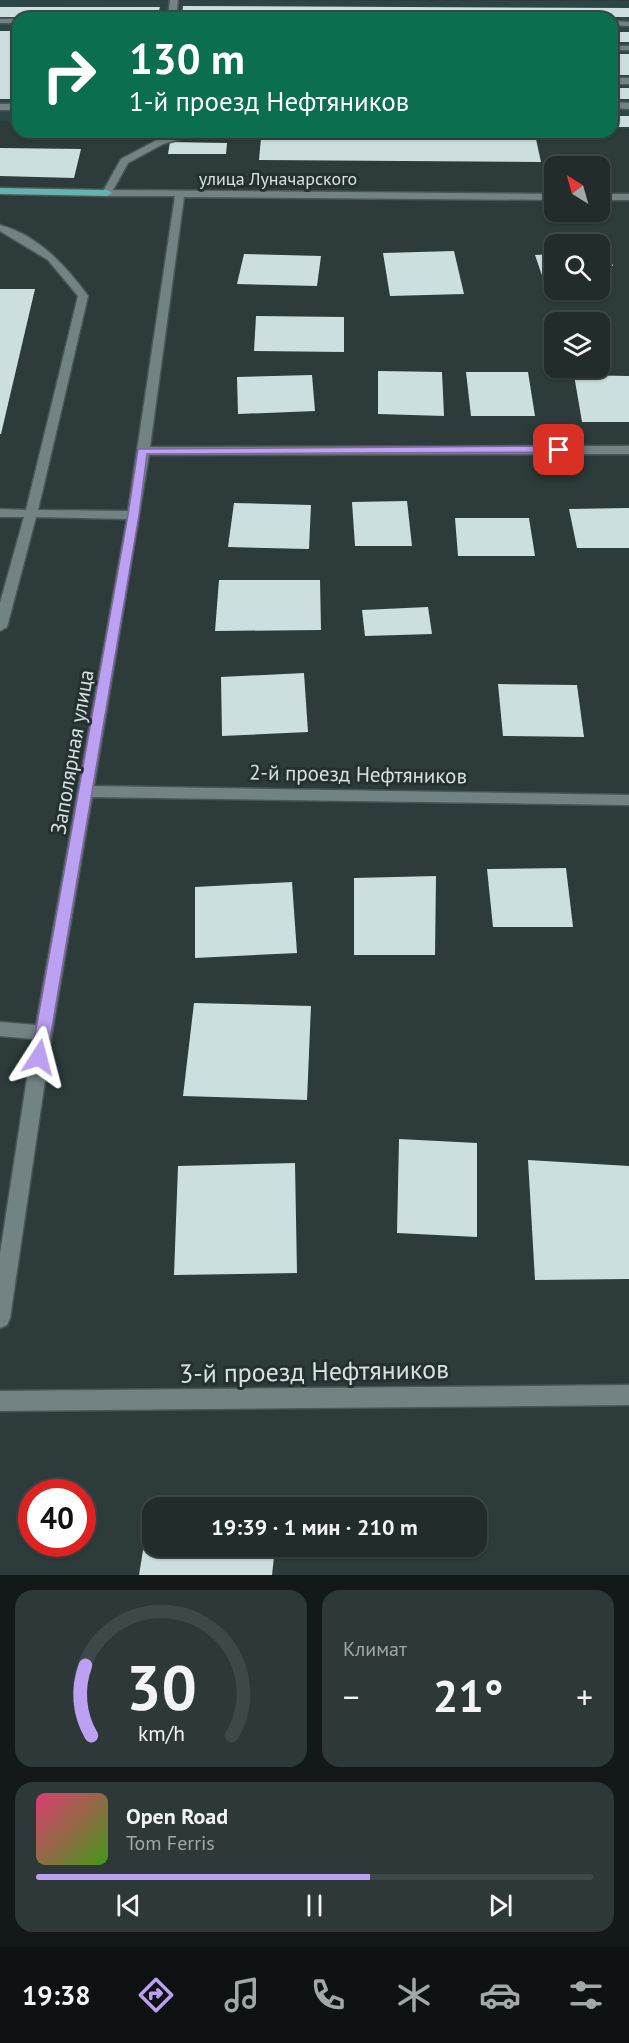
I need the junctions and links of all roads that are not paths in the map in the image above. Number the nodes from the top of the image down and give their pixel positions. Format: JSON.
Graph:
{"nodes":[{"id":1,"x":176,"y":138,"type":"edge"},
{"id":2,"x":0,"y":191,"type":"edge"},
{"id":3,"x":107,"y":194,"type":"junction"},
{"id":4,"x":180,"y":194,"type":"junction"},
{"id":5,"x":544,"y":197,"type":"edge"},
{"id":6,"x":610,"y":197,"type":"edge"},
{"id":7,"x":629,"y":197,"type":"edge"},
{"id":8,"x":0,"y":228,"type":"edge"},
{"id":9,"x":629,"y":450,"type":"edge"},
{"id":10,"x":142,"y":451,"type":"junction"},
{"id":11,"x":0,"y":513,"type":"edge"},
{"id":12,"x":31,"y":514,"type":"junction"},
{"id":13,"x":134,"y":515,"type":"junction"},
{"id":14,"x":0,"y":627,"type":"edge"},
{"id":15,"x":87,"y":791,"type":"junction"},
{"id":16,"x":629,"y":800,"type":"edge"},
{"id":17,"x":0,"y":1029,"type":"edge"},
{"id":18,"x":43,"y":1033,"type":"junction"},
{"id":19,"x":0,"y":1318,"type":"edge"},
{"id":20,"x":629,"y":1395,"type":"edge"},
{"id":21,"x":0,"y":1401,"type":"edge"}],
"edges":[{"from":1,"to":3,"type":"street"},
{"from":2,"to":3,"type":"main road","name":"улица Луначарского"},
{"from":3,"to":4,"type":"street","name":"улица Луначарского"},
{"from":4,"to":5,"type":"street","name":"улица Луначарского"},
{"from":4,"to":10,"type":"street","name":"Заполярная улица"},
{"from":6,"to":7,"type":"street"},
{"from":8,"to":12,"type":"street"},
{"from":9,"to":10,"type":"street"},
{"from":10,"to":13,"type":"street","name":"Заполярная улица"},
{"from":11,"to":12,"type":"street"},
{"from":12,"to":13,"type":"street"},
{"from":12,"to":14,"type":"street"},
{"from":13,"to":15,"type":"street","name":"Заполярная улица"},
{"from":15,"to":16,"type":"street","name":"2-й проезд Нефтяников"},
{"from":15,"to":18,"type":"street","name":"Заполярная улица"},
{"from":17,"to":18,"type":"street"},
{"from":18,"to":19,"type":"street","name":"Заполярная улица"},
{"from":20,"to":21,"type":"street","name":"3-й проезд Нефтяников"}]}
